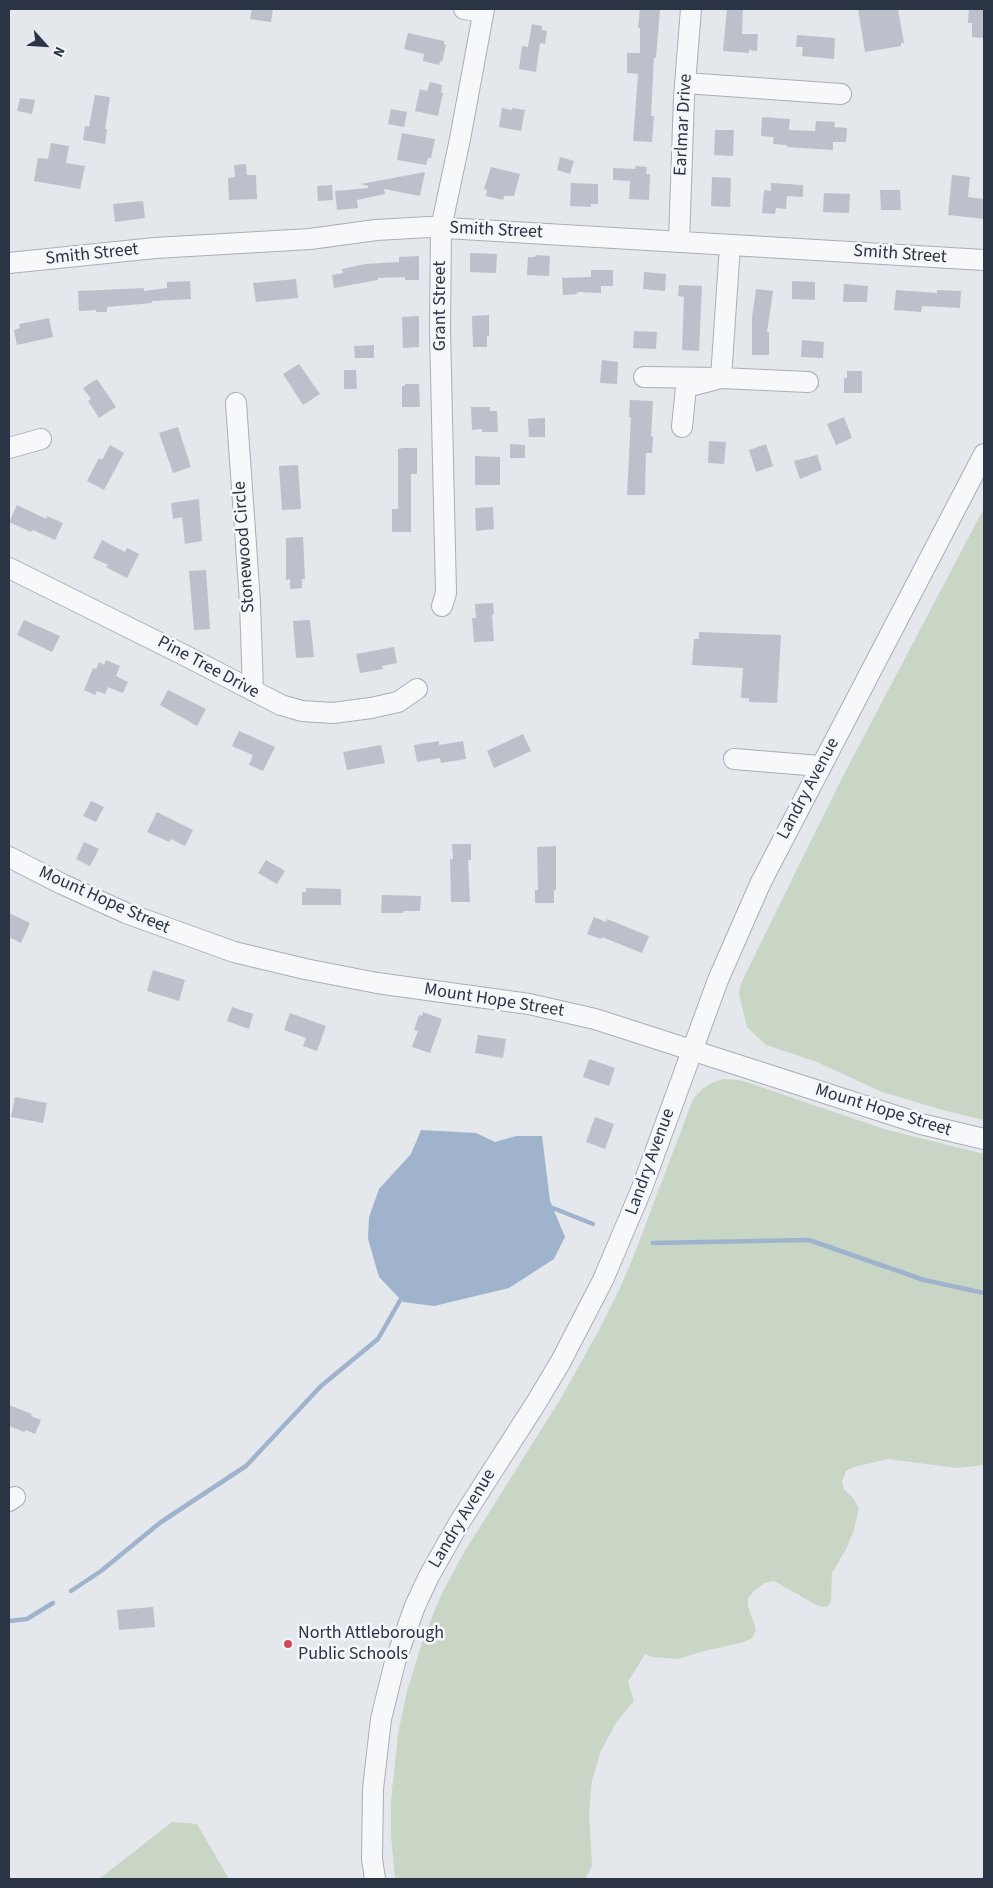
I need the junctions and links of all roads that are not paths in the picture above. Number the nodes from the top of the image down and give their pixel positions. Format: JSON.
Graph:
{"nodes":[{"id":1,"x":691,"y":9,"type":"edge"},
{"id":2,"x":477,"y":10,"type":"edge"},
{"id":3,"x":685,"y":83,"type":"junction"},
{"id":4,"x":841,"y":94,"type":"dead end"},
{"id":5,"x":441,"y":228,"type":"junction"},
{"id":6,"x":679,"y":242,"type":"junction"},
{"id":7,"x":730,"y":245,"type":"junction"},
{"id":8,"x":984,"y":260,"type":"edge"},
{"id":9,"x":9,"y":263,"type":"edge"},
{"id":10,"x":644,"y":377,"type":"dead end"},
{"id":11,"x":721,"y":378,"type":"junction"},
{"id":12,"x":808,"y":382,"type":"dead end"},
{"id":13,"x":236,"y":403,"type":"dead end"},
{"id":14,"x":682,"y":427,"type":"dead end"},
{"id":15,"x":41,"y":439,"type":"dead end"},
{"id":16,"x":9,"y":448,"type":"edge"},
{"id":17,"x":984,"y":454,"type":"edge"},
{"id":18,"x":9,"y":568,"type":"edge"},
{"id":19,"x":442,"y":606,"type":"dead end"},
{"id":20,"x":417,"y":689,"type":"dead end"},
{"id":21,"x":253,"y":691,"type":"junction"},
{"id":22,"x":734,"y":759,"type":"dead end"},
{"id":23,"x":820,"y":766,"type":"junction"},
{"id":24,"x":9,"y":857,"type":"edge"},
{"id":25,"x":691,"y":1051,"type":"junction"},
{"id":26,"x":984,"y":1139,"type":"edge"},
{"id":27,"x":375,"y":1879,"type":"edge"}],
"edges":[{"from":1,"to":3,"type":"street","name":"Earlmar Drive"},
{"from":2,"to":5,"type":"street","name":"Grant Street"},
{"from":3,"to":4,"type":"street"},
{"from":3,"to":6,"type":"street","name":"Earlmar Drive"},
{"from":5,"to":6,"type":"street","name":"Smith Street"},
{"from":5,"to":9,"type":"street","name":"Smith Street"},
{"from":5,"to":19,"type":"street","name":"Grant Street"},
{"from":6,"to":7,"type":"street","name":"Smith Street"},
{"from":7,"to":8,"type":"street","name":"Smith Street"},
{"from":7,"to":11,"type":"street"},
{"from":10,"to":11,"type":"street"},
{"from":11,"to":12,"type":"street"},
{"from":11,"to":14,"type":"street"},
{"from":13,"to":21,"type":"street","name":"Stonewood Circle"},
{"from":15,"to":16,"type":"street"},
{"from":17,"to":23,"type":"street","name":"Landry Avenue"},
{"from":18,"to":21,"type":"street","name":"Pine Tree Drive"},
{"from":20,"to":21,"type":"street","name":"Pine Tree Drive"},
{"from":22,"to":23,"type":"street"},
{"from":23,"to":25,"type":"street","name":"Landry Avenue"},
{"from":24,"to":25,"type":"street","name":"Mount Hope Street"},
{"from":25,"to":26,"type":"street","name":"Mount Hope Street"},
{"from":25,"to":27,"type":"street","name":"Landry Avenue"}]}
